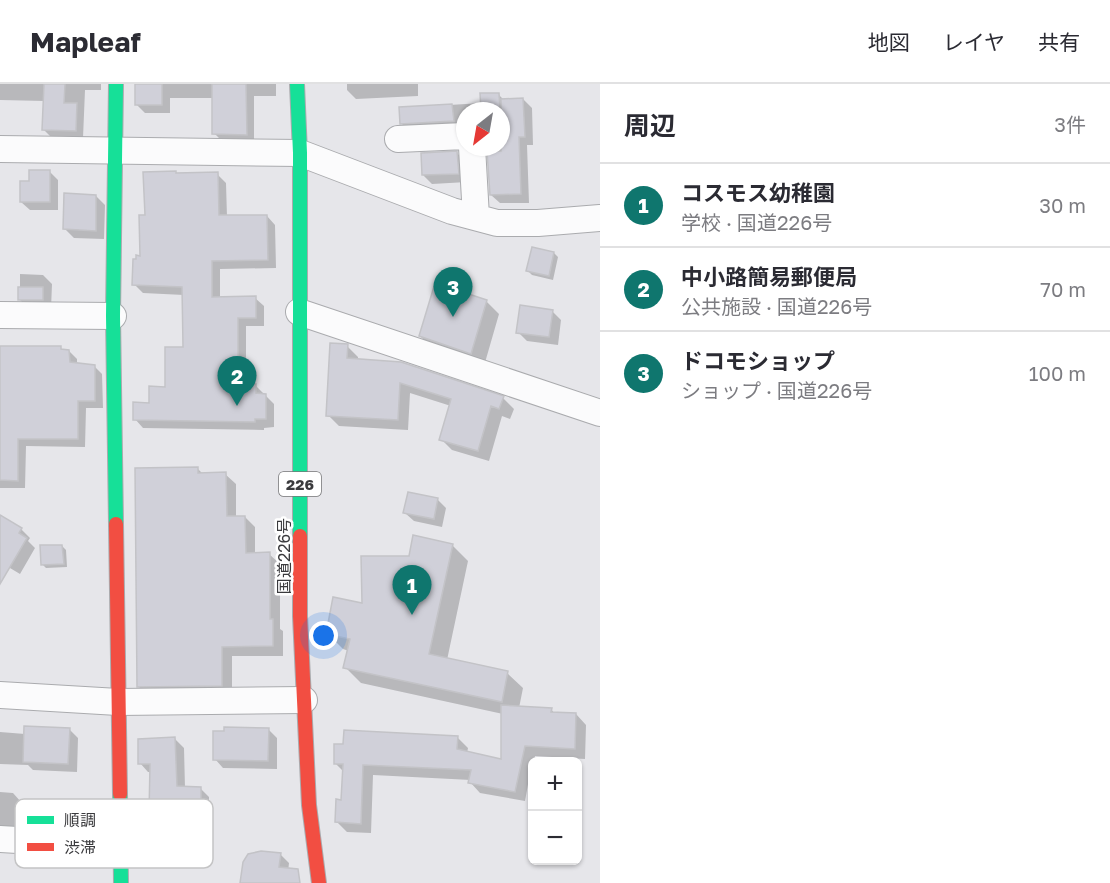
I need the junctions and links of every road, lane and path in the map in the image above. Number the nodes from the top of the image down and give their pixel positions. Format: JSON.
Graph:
{"nodes":[{"id":1,"x":116,"y":84,"type":"edge"},
{"id":2,"x":297,"y":84,"type":"edge"},
{"id":3,"x":456,"y":136,"type":"edge"},
{"id":4,"x":398,"y":139,"type":"dead end"},
{"id":5,"x":0,"y":149,"type":"edge"},
{"id":6,"x":116,"y":151,"type":"junction"},
{"id":7,"x":300,"y":153,"type":"junction"},
{"id":8,"x":473,"y":156,"type":"edge"},
{"id":9,"x":476,"y":218,"type":"junction"},
{"id":10,"x":600,"y":218,"type":"edge"},
{"id":11,"x":299,"y":312,"type":"junction"},
{"id":12,"x":0,"y":315,"type":"edge"},
{"id":13,"x":113,"y":316,"type":"junction"},
{"id":14,"x":600,"y":413,"type":"edge"},
{"id":15,"x":0,"y":694,"type":"edge"},
{"id":16,"x":304,"y":700,"type":"junction"},
{"id":17,"x":118,"y":702,"type":"junction"},
{"id":18,"x":119,"y":799,"type":"edge"},
{"id":19,"x":0,"y":839,"type":"edge"},
{"id":20,"x":15,"y":840,"type":"edge"},
{"id":21,"x":120,"y":868,"type":"edge"},
{"id":22,"x":121,"y":883,"type":"edge"},
{"id":23,"x":319,"y":883,"type":"edge"}],
"edges":[{"from":1,"to":6,"type":"main road"},
{"from":2,"to":7,"type":"main road","name":"国道226号","number":"226"},
{"from":3,"to":4,"type":"street"},
{"from":5,"to":6,"type":"street"},
{"from":6,"to":7,"type":"street"},
{"from":6,"to":13,"type":"main road"},
{"from":7,"to":9,"type":"street"},
{"from":7,"to":11,"type":"main road","name":"国道226号","number":"226"},
{"from":8,"to":9,"type":"street"},
{"from":9,"to":10,"type":"street"},
{"from":11,"to":14,"type":"street"},
{"from":11,"to":16,"type":"main road","name":"国道226号","number":"226"},
{"from":12,"to":13,"type":"street"},
{"from":13,"to":17,"type":"main road"},
{"from":15,"to":17,"type":"street"},
{"from":16,"to":17,"type":"street"},
{"from":16,"to":23,"type":"main road","name":"国道226号","number":"226"},
{"from":17,"to":18,"type":"main road"},
{"from":19,"to":20,"type":"street"},
{"from":21,"to":22,"type":"main road"}]}
